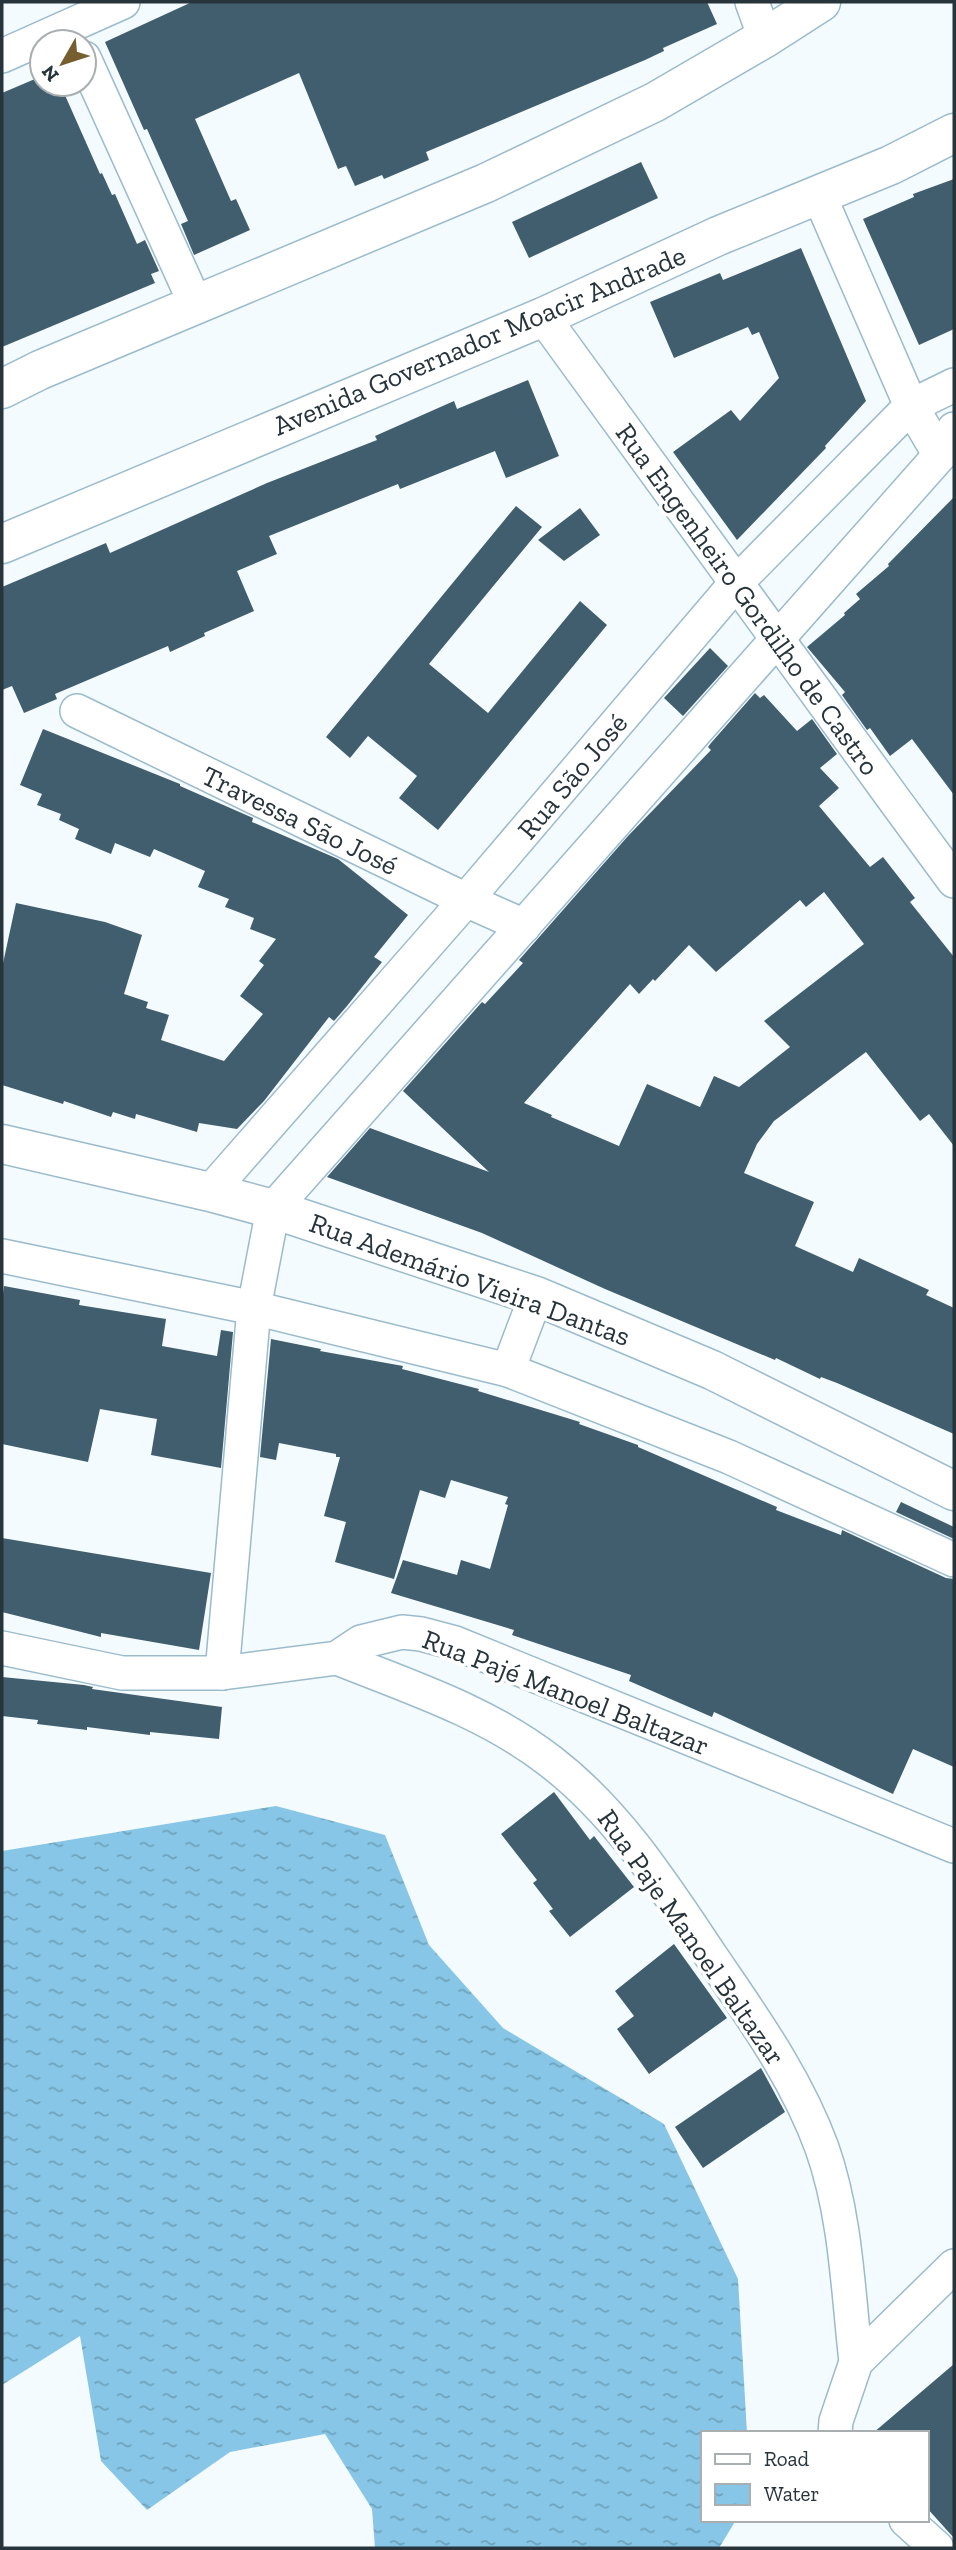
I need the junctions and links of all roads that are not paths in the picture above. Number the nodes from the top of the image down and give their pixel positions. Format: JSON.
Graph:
{"nodes":[{"id":1,"x":123,"y":2,"type":"edge"},
{"id":2,"x":752,"y":2,"type":"edge"},
{"id":3,"x":821,"y":2,"type":"edge"},
{"id":4,"x":82,"y":28,"type":"edge"},
{"id":5,"x":765,"y":38,"type":"junction"},
{"id":6,"x":28,"y":48,"type":"edge"},
{"id":7,"x":2,"y":56,"type":"edge"},
{"id":8,"x":98,"y":89,"type":"edge"},
{"id":9,"x":954,"y":133,"type":"edge"},
{"id":10,"x":819,"y":195,"type":"junction"},
{"id":11,"x":196,"y":305,"type":"junction"},
{"id":12,"x":543,"y":317,"type":"junction"},
{"id":13,"x":954,"y":385,"type":"edge"},
{"id":14,"x":2,"y":388,"type":"edge"},
{"id":15,"x":911,"y":407,"type":"junction"},
{"id":16,"x":947,"y":442,"type":"edge"},
{"id":17,"x":2,"y":544,"type":"edge"},
{"id":18,"x":737,"y":582,"type":"junction"},
{"id":19,"x":775,"y":639,"type":"junction"},
{"id":20,"x":77,"y":711,"type":"dead end"},
{"id":21,"x":954,"y":881,"type":"edge"},
{"id":22,"x":466,"y":901,"type":"junction"},
{"id":23,"x":524,"y":926,"type":"junction"},
{"id":24,"x":2,"y":1144,"type":"edge"},
{"id":25,"x":210,"y":1192,"type":"junction"},
{"id":26,"x":273,"y":1209,"type":"junction"},
{"id":27,"x":2,"y":1256,"type":"edge"},
{"id":28,"x":536,"y":1296,"type":"junction"},
{"id":29,"x":254,"y":1308,"type":"junction"},
{"id":30,"x":508,"y":1370,"type":"junction"},
{"id":31,"x":954,"y":1491,"type":"edge"},
{"id":32,"x":954,"y":1560,"type":"edge"},
{"id":33,"x":2,"y":1647,"type":"edge"},
{"id":34,"x":337,"y":1658,"type":"junction"},
{"id":35,"x":222,"y":1673,"type":"junction"},
{"id":36,"x":954,"y":1846,"type":"edge"},
{"id":37,"x":954,"y":2266,"type":"edge"},
{"id":38,"x":856,"y":2362,"type":"junction"},
{"id":39,"x":835,"y":2431,"type":"edge"},
{"id":40,"x":908,"y":2522,"type":"edge"},
{"id":41,"x":937,"y":2548,"type":"edge"}],
"edges":[{"from":1,"to":4,"type":"street"},
{"from":2,"to":5,"type":"street"},
{"from":3,"to":5,"type":"street"},
{"from":5,"to":11,"type":"street"},
{"from":6,"to":7,"type":"street"},
{"from":8,"to":11,"type":"street"},
{"from":9,"to":10,"type":"street","name":"Avenida Governador Moacir Andrade"},
{"from":10,"to":12,"type":"street","name":"Avenida Governador Moacir Andrade"},
{"from":10,"to":15,"type":"street"},
{"from":11,"to":14,"type":"street"},
{"from":12,"to":17,"type":"street","name":"Avenida Governador Moacir Andrade"},
{"from":12,"to":18,"type":"street","name":"Rua Engenheiro Gordilho de Castro"},
{"from":13,"to":15,"type":"street","name":"Rua São José"},
{"from":15,"to":16,"type":"street"},
{"from":15,"to":18,"type":"street","name":"Rua São José"},
{"from":16,"to":19,"type":"street"},
{"from":18,"to":19,"type":"street","name":"Rua Engenheiro Gordilho de Castro"},
{"from":18,"to":22,"type":"street","name":"Rua São José"},
{"from":19,"to":21,"type":"street","name":"Rua Engenheiro Gordilho de Castro"},
{"from":19,"to":23,"type":"street"},
{"from":20,"to":22,"type":"street","name":"Travessa São José"},
{"from":22,"to":23,"type":"street","name":"Travessa São José"},
{"from":22,"to":25,"type":"street","name":"Rua São José"},
{"from":23,"to":26,"type":"street"},
{"from":24,"to":25,"type":"street","name":"Rua Ademário Vieira Dantas"},
{"from":25,"to":26,"type":"street","name":"Rua Ademário Vieira Dantas"},
{"from":26,"to":28,"type":"street","name":"Rua Ademário Vieira Dantas"},
{"from":26,"to":29,"type":"street"},
{"from":27,"to":29,"type":"street"},
{"from":28,"to":30,"type":"street"},
{"from":28,"to":31,"type":"street","name":"Rua Ademário Vieira Dantas"},
{"from":29,"to":30,"type":"street"},
{"from":29,"to":35,"type":"street"},
{"from":30,"to":32,"type":"street"},
{"from":33,"to":35,"type":"street","name":"Rua Pajé Manoel Baltazar"},
{"from":34,"to":35,"type":"street","name":"Rua Pajé Manoel Baltazar"},
{"from":34,"to":36,"type":"street","name":"Rua Pajé Manoel Baltazar"},
{"from":34,"to":38,"type":"street","name":"Rua Paje Manoel Baltazar"},
{"from":37,"to":38,"type":"street","name":"Rua Paje Manoel Baltazar"},
{"from":38,"to":39,"type":"street","name":"Rua Paje Manoel Baltazar"},
{"from":40,"to":41,"type":"street"}]}
